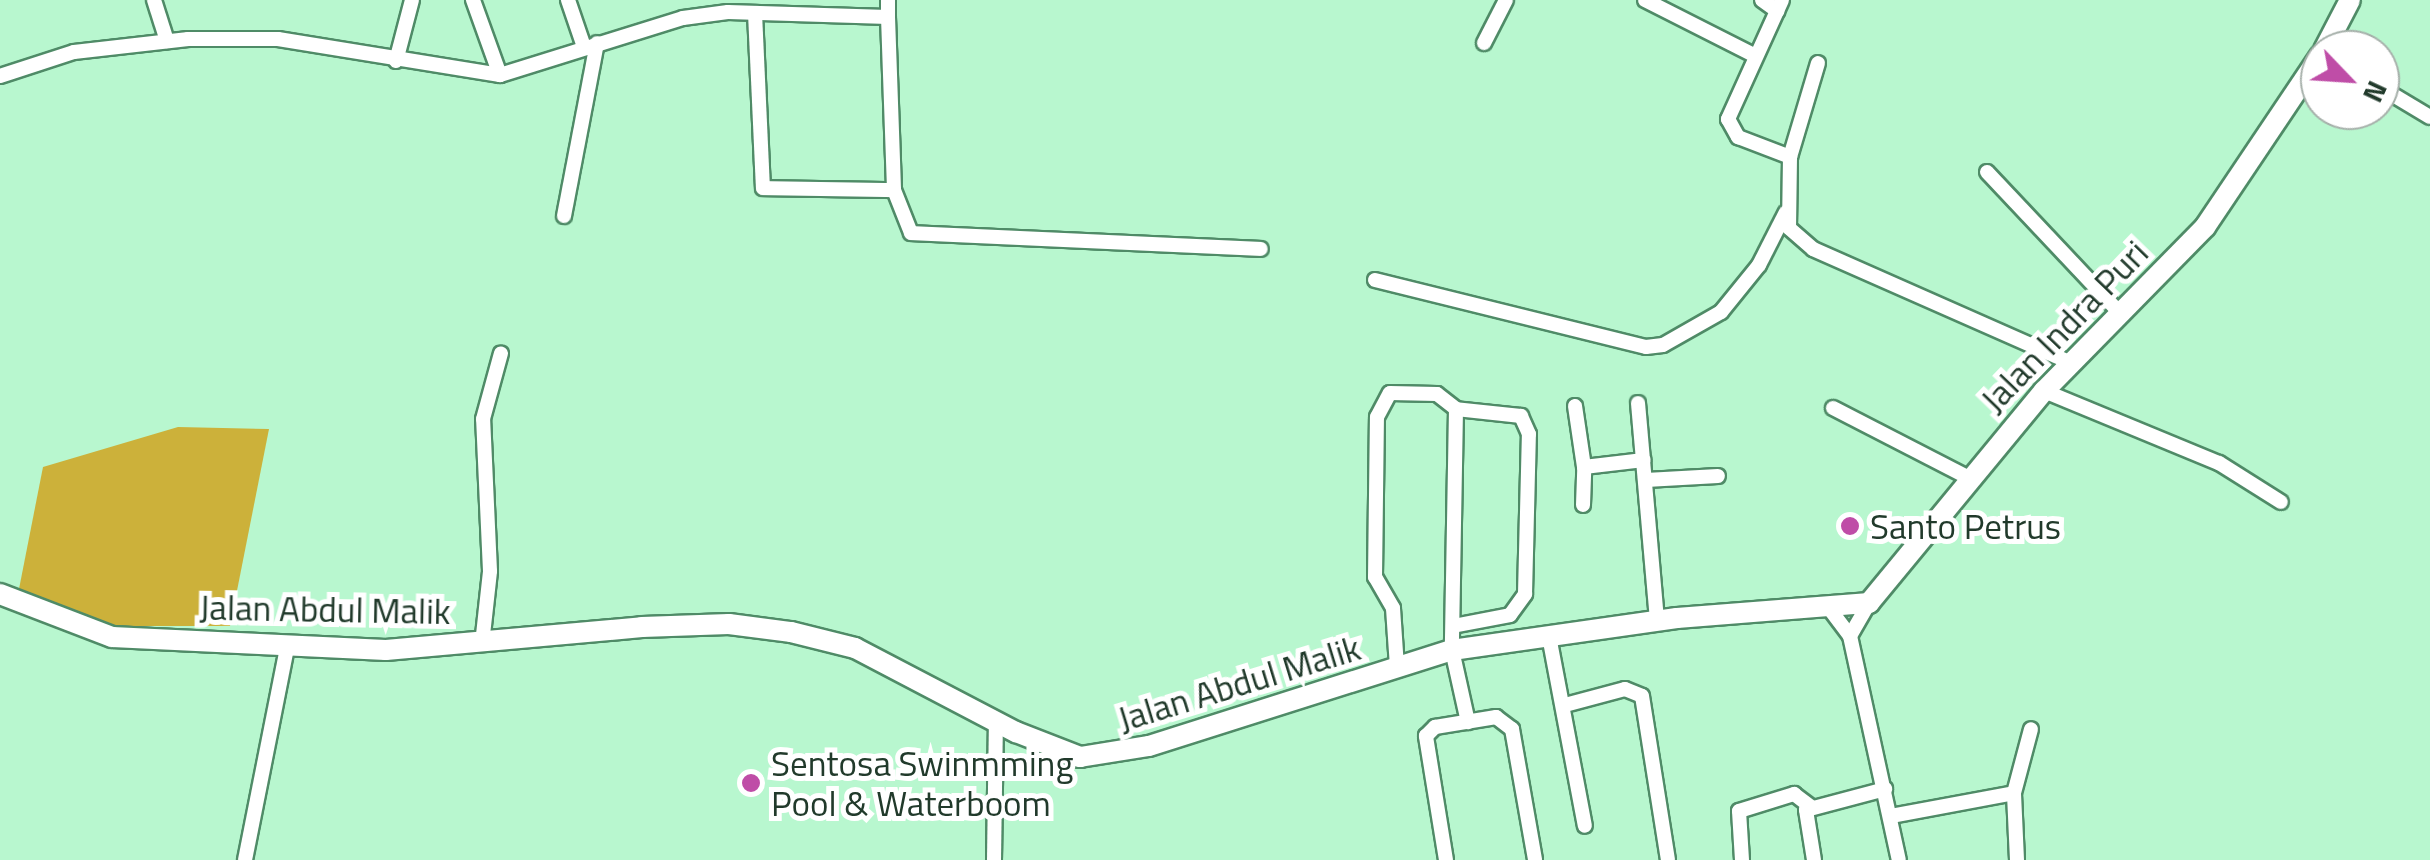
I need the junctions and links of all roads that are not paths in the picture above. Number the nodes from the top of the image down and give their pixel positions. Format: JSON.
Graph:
{"nodes":[{"id":1,"x":154,"y":0,"type":"edge"},
{"id":2,"x":412,"y":0,"type":"edge"},
{"id":3,"x":473,"y":0,"type":"edge"},
{"id":4,"x":568,"y":0,"type":"edge"},
{"id":5,"x":888,"y":0,"type":"edge"},
{"id":6,"x":1506,"y":0,"type":"edge"},
{"id":7,"x":1645,"y":0,"type":"edge"},
{"id":8,"x":1762,"y":0,"type":"edge"},
{"id":9,"x":2350,"y":0,"type":"edge"},
{"id":10,"x":1780,"y":6,"type":"edge"},
{"id":11,"x":755,"y":13,"type":"junction"},
{"id":12,"x":888,"y":16,"type":"junction"},
{"id":13,"x":2334,"y":30,"type":"edge"},
{"id":14,"x":166,"y":42,"type":"junction"},
{"id":15,"x":1484,"y":43,"type":"dead end"},
{"id":16,"x":590,"y":45,"type":"junction"},
{"id":17,"x":1756,"y":56,"type":"junction"},
{"id":18,"x":396,"y":61,"type":"junction"},
{"id":19,"x":1818,"y":63,"type":"dead end"},
{"id":20,"x":1,"y":69,"type":"edge"},
{"id":21,"x":500,"y":75,"type":"junction"},
{"id":22,"x":2300,"y":86,"type":"edge"},
{"id":23,"x":2400,"y":98,"type":"edge"},
{"id":24,"x":2430,"y":117,"type":"edge"},
{"id":25,"x":1790,"y":157,"type":"junction"},
{"id":26,"x":1987,"y":172,"type":"dead end"},
{"id":27,"x":894,"y":190,"type":"junction"},
{"id":28,"x":1786,"y":212,"type":"junction"},
{"id":29,"x":564,"y":216,"type":"dead end"},
{"id":30,"x":1261,"y":249,"type":"dead end"},
{"id":31,"x":1375,"y":280,"type":"dead end"},
{"id":32,"x":2119,"y":312,"type":"junction"},
{"id":33,"x":501,"y":352,"type":"dead end"},
{"id":34,"x":2070,"y":363,"type":"junction"},
{"id":35,"x":2044,"y":391,"type":"junction"},
{"id":36,"x":1638,"y":404,"type":"dead end"},
{"id":37,"x":1575,"y":406,"type":"dead end"},
{"id":38,"x":1834,"y":408,"type":"dead end"},
{"id":39,"x":1456,"y":410,"type":"junction"},
{"id":40,"x":1644,"y":460,"type":"junction"},
{"id":41,"x":1584,"y":467,"type":"junction"},
{"id":42,"x":1718,"y":476,"type":"dead end"},
{"id":43,"x":1967,"y":477,"type":"junction"},
{"id":44,"x":1646,"y":480,"type":"junction"},
{"id":45,"x":2281,"y":502,"type":"dead end"},
{"id":46,"x":1583,"y":505,"type":"dead end"},
{"id":47,"x":0,"y":594,"type":"edge"},
{"id":48,"x":1868,"y":604,"type":"junction"},
{"id":49,"x":1829,"y":608,"type":"junction"},
{"id":50,"x":1658,"y":621,"type":"junction"},
{"id":51,"x":1453,"y":626,"type":"junction"},
{"id":52,"x":1550,"y":636,"type":"junction"},
{"id":53,"x":1850,"y":636,"type":"junction"},
{"id":54,"x":288,"y":643,"type":"junction"},
{"id":55,"x":482,"y":644,"type":"junction"},
{"id":56,"x":1452,"y":650,"type":"junction"},
{"id":57,"x":1397,"y":667,"type":"junction"},
{"id":58,"x":1565,"y":705,"type":"junction"},
{"id":59,"x":996,"y":720,"type":"junction"},
{"id":60,"x":1468,"y":722,"type":"junction"},
{"id":61,"x":2031,"y":729,"type":"dead end"},
{"id":62,"x":1884,"y":789,"type":"junction"},
{"id":63,"x":2014,"y":793,"type":"junction"},
{"id":64,"x":1810,"y":806,"type":"junction"},
{"id":65,"x":1890,"y":816,"type":"junction"},
{"id":66,"x":1585,"y":826,"type":"dead end"},
{"id":67,"x":245,"y":860,"type":"edge"},
{"id":68,"x":994,"y":860,"type":"edge"},
{"id":69,"x":1446,"y":860,"type":"edge"},
{"id":70,"x":1535,"y":860,"type":"edge"},
{"id":71,"x":1668,"y":860,"type":"edge"},
{"id":72,"x":1742,"y":860,"type":"edge"},
{"id":73,"x":1814,"y":860,"type":"edge"},
{"id":74,"x":1899,"y":860,"type":"edge"},
{"id":75,"x":2017,"y":860,"type":"edge"}],
"edges":[{"from":1,"to":14,"type":"street"},
{"from":2,"to":18,"type":"street"},
{"from":3,"to":21,"type":"street"},
{"from":4,"to":16,"type":"street"},
{"from":5,"to":12,"type":"street"},
{"from":6,"to":15,"type":"street"},
{"from":7,"to":17,"type":"street"},
{"from":8,"to":10,"type":"street"},
{"from":9,"to":13,"type":"street","name":"Jalan Indra Puri"},
{"from":10,"to":17,"type":"street"},
{"from":11,"to":12,"type":"street"},
{"from":11,"to":16,"type":"street"},
{"from":11,"to":27,"type":"street"},
{"from":12,"to":27,"type":"street"},
{"from":14,"to":18,"type":"street"},
{"from":14,"to":20,"type":"street"},
{"from":16,"to":21,"type":"street"},
{"from":16,"to":29,"type":"street"},
{"from":17,"to":25,"type":"street"},
{"from":18,"to":21,"type":"street"},
{"from":19,"to":25,"type":"street"},
{"from":22,"to":32,"type":"street","name":"Jalan Indra Puri"},
{"from":23,"to":24,"type":"street"},
{"from":25,"to":28,"type":"street"},
{"from":26,"to":32,"type":"street"},
{"from":27,"to":30,"type":"street"},
{"from":28,"to":31,"type":"street"},
{"from":28,"to":34,"type":"street"},
{"from":32,"to":34,"type":"street","name":"Jalan Indra Puri"},
{"from":33,"to":55,"type":"street"},
{"from":34,"to":35,"type":"street","name":"Jalan Indra Puri"},
{"from":35,"to":43,"type":"street","name":"Jalan Indra Puri"},
{"from":35,"to":45,"type":"street"},
{"from":36,"to":40,"type":"street"},
{"from":37,"to":41,"type":"street"},
{"from":38,"to":43,"type":"street"},
{"from":39,"to":51,"type":"street"},
{"from":39,"to":51,"type":"street"},
{"from":39,"to":57,"type":"street"},
{"from":40,"to":41,"type":"street"},
{"from":40,"to":44,"type":"street"},
{"from":41,"to":46,"type":"street"},
{"from":42,"to":44,"type":"street"},
{"from":43,"to":48,"type":"street","name":"Jalan Indra Puri"},
{"from":44,"to":50,"type":"street"},
{"from":47,"to":54,"type":"street","name":"Jalan Abdul Malik"},
{"from":48,"to":49,"type":"street","name":"Jalan Abdul Malik"},
{"from":48,"to":53,"type":"street","name":"Jalan Indra Puri"},
{"from":49,"to":50,"type":"street","name":"Jalan Abdul Malik"},
{"from":49,"to":53,"type":"street"},
{"from":50,"to":52,"type":"street","name":"Jalan Abdul Malik"},
{"from":51,"to":56,"type":"street"},
{"from":52,"to":56,"type":"street","name":"Jalan Abdul Malik"},
{"from":52,"to":58,"type":"street"},
{"from":53,"to":62,"type":"street"},
{"from":54,"to":55,"type":"street","name":"Jalan Abdul Malik"},
{"from":54,"to":67,"type":"street"},
{"from":55,"to":59,"type":"street","name":"Jalan Abdul Malik"},
{"from":56,"to":57,"type":"street","name":"Jalan Abdul Malik"},
{"from":56,"to":60,"type":"street"},
{"from":57,"to":59,"type":"street","name":"Jalan Abdul Malik"},
{"from":58,"to":66,"type":"street"},
{"from":58,"to":71,"type":"street"},
{"from":59,"to":68,"type":"street"},
{"from":60,"to":69,"type":"street"},
{"from":60,"to":70,"type":"street"},
{"from":61,"to":63,"type":"street"},
{"from":62,"to":64,"type":"street"},
{"from":62,"to":65,"type":"street"},
{"from":63,"to":65,"type":"street"},
{"from":63,"to":75,"type":"street"},
{"from":64,"to":72,"type":"street"},
{"from":64,"to":73,"type":"street"},
{"from":65,"to":74,"type":"street"}]}
